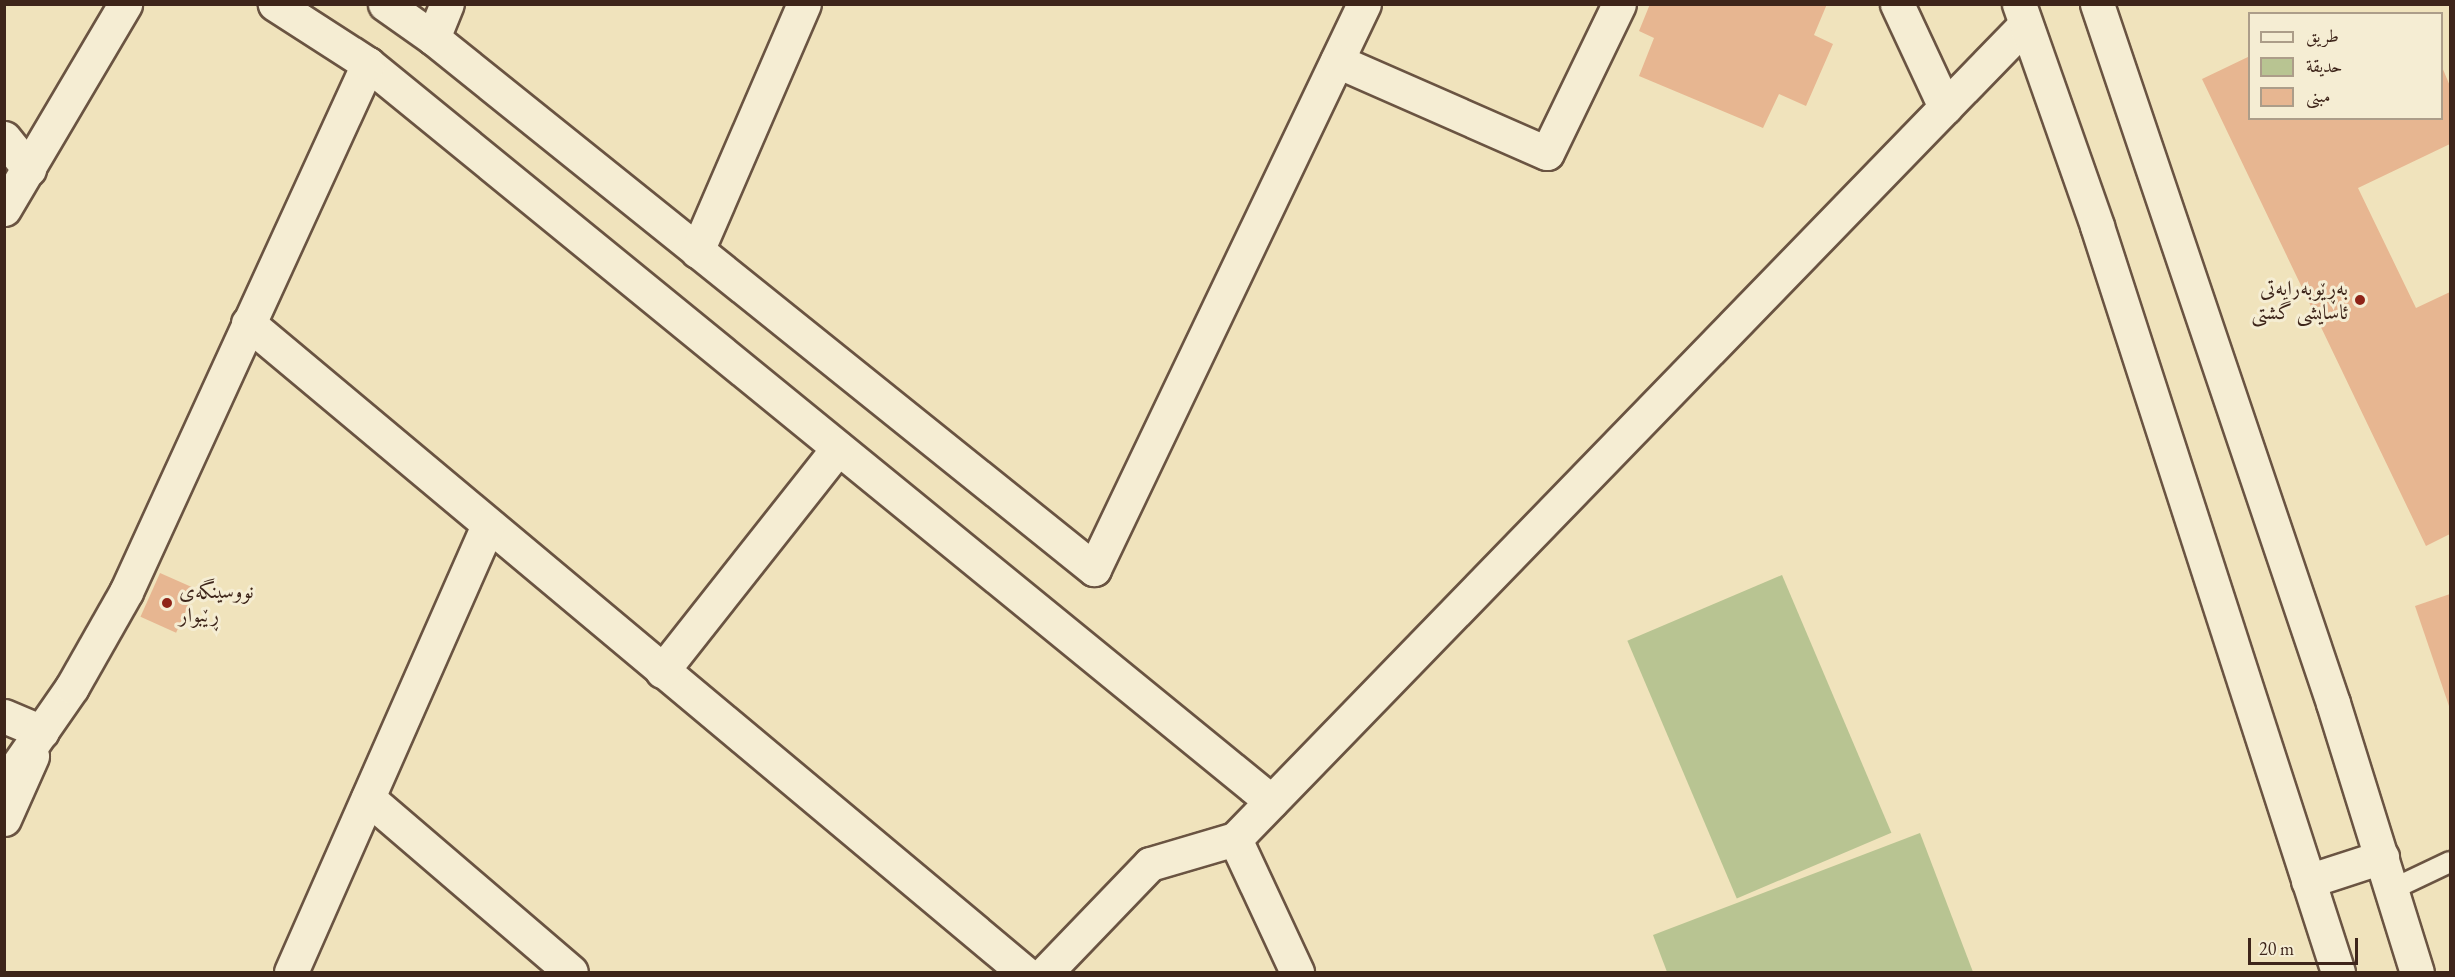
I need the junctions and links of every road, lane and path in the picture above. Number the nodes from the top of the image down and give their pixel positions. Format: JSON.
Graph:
{"nodes":[{"id":1,"x":125,"y":4,"type":"edge"},
{"id":2,"x":275,"y":4,"type":"edge"},
{"id":3,"x":385,"y":4,"type":"edge"},
{"id":4,"x":447,"y":4,"type":"edge"},
{"id":5,"x":804,"y":4,"type":"edge"},
{"id":6,"x":1364,"y":4,"type":"edge"},
{"id":7,"x":1619,"y":4,"type":"edge"},
{"id":8,"x":1897,"y":4,"type":"edge"},
{"id":9,"x":2097,"y":4,"type":"edge"},
{"id":10,"x":2022,"y":15,"type":"edge"},
{"id":11,"x":433,"y":38,"type":"junction"},
{"id":12,"x":1337,"y":61,"type":"junction"},
{"id":13,"x":368,"y":64,"type":"junction"},
{"id":14,"x":1944,"y":107,"type":"junction"},
{"id":15,"x":4,"y":138,"type":"edge"},
{"id":16,"x":29,"y":169,"type":"junction"},
{"id":17,"x":4,"y":209,"type":"edge"},
{"id":18,"x":697,"y":251,"type":"junction"},
{"id":19,"x":248,"y":323,"type":"junction"},
{"id":20,"x":838,"y":448,"type":"junction"},
{"id":21,"x":488,"y":526,"type":"junction"},
{"id":22,"x":662,"y":671,"type":"junction"},
{"id":23,"x":4,"y":716,"type":"edge"},
{"id":24,"x":42,"y":732,"type":"junction"},
{"id":25,"x":4,"y":785,"type":"edge"},
{"id":26,"x":368,"y":798,"type":"junction"},
{"id":27,"x":1271,"y":801,"type":"junction"},
{"id":28,"x":4,"y":819,"type":"edge"},
{"id":29,"x":1234,"y":839,"type":"junction"},
{"id":30,"x":2382,"y":857,"type":"junction"},
{"id":31,"x":2451,"y":862,"type":"edge"},
{"id":32,"x":2308,"y":881,"type":"junction"},
{"id":33,"x":2391,"y":890,"type":"junction"},
{"id":34,"x":291,"y":972,"type":"edge"},
{"id":35,"x":571,"y":972,"type":"edge"},
{"id":36,"x":1024,"y":972,"type":"edge"},
{"id":37,"x":1046,"y":972,"type":"edge"},
{"id":38,"x":1297,"y":972,"type":"edge"},
{"id":39,"x":2338,"y":972,"type":"edge"},
{"id":40,"x":2417,"y":972,"type":"edge"}],
"edges":[{"from":1,"to":16,"type":"street"},
{"from":2,"to":13,"type":"street"},
{"from":3,"to":11,"type":"street"},
{"from":4,"to":11,"type":"street"},
{"from":5,"to":18,"type":"street"},
{"from":6,"to":12,"type":"street"},
{"from":7,"to":12,"type":"street"},
{"from":8,"to":14,"type":"street"},
{"from":9,"to":30,"type":"street"},
{"from":10,"to":14,"type":"street"},
{"from":10,"to":32,"type":"street"},
{"from":11,"to":18,"type":"street"},
{"from":12,"to":18,"type":"street"},
{"from":13,"to":19,"type":"street"},
{"from":13,"to":20,"type":"street"},
{"from":14,"to":27,"type":"street"},
{"from":15,"to":16,"type":"street"},
{"from":16,"to":17,"type":"street"},
{"from":19,"to":21,"type":"street"},
{"from":19,"to":24,"type":"street"},
{"from":20,"to":22,"type":"street"},
{"from":20,"to":27,"type":"street"},
{"from":21,"to":22,"type":"street"},
{"from":21,"to":26,"type":"street"},
{"from":22,"to":36,"type":"street"},
{"from":23,"to":24,"type":"street"},
{"from":24,"to":25,"type":"street"},
{"from":24,"to":28,"type":"street"},
{"from":26,"to":34,"type":"street"},
{"from":26,"to":35,"type":"street"},
{"from":27,"to":29,"type":"street"},
{"from":29,"to":37,"type":"street"},
{"from":29,"to":38,"type":"street"},
{"from":30,"to":32,"type":"street"},
{"from":30,"to":33,"type":"street"},
{"from":31,"to":33,"type":"lane"},
{"from":32,"to":39,"type":"street"},
{"from":33,"to":40,"type":"street"}]}
